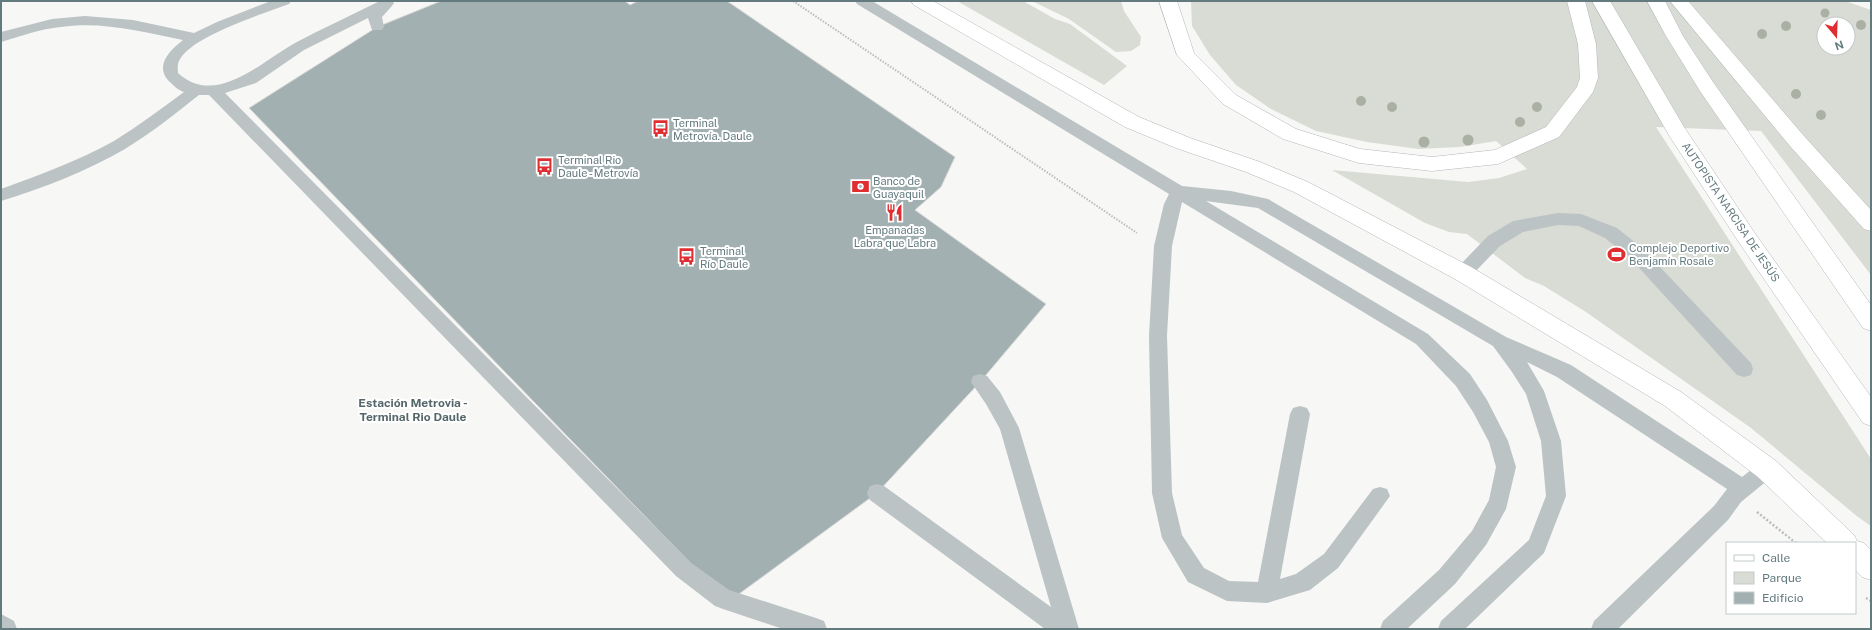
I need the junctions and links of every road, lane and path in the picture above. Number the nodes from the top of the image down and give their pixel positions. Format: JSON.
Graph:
{"nodes":[{"id":1,"x":284,"y":1,"type":"edge"},
{"id":2,"x":862,"y":1,"type":"edge"},
{"id":3,"x":920,"y":1,"type":"edge"},
{"id":4,"x":1168,"y":1,"type":"edge"},
{"id":5,"x":1576,"y":1,"type":"edge"},
{"id":6,"x":1600,"y":1,"type":"edge"},
{"id":7,"x":1656,"y":1,"type":"edge"},
{"id":8,"x":1679,"y":1,"type":"edge"},
{"id":9,"x":387,"y":3,"type":"edge"},
{"id":10,"x":377,"y":27,"type":"dead end"},
{"id":11,"x":1,"y":37,"type":"edge"},
{"id":12,"x":196,"y":38,"type":"junction"},
{"id":13,"x":205,"y":90,"type":"junction"},
{"id":14,"x":1179,"y":192,"type":"junction"},
{"id":15,"x":1,"y":195,"type":"edge"},
{"id":16,"x":1871,"y":223,"type":"edge"},
{"id":17,"x":1463,"y":273,"type":"junction"},
{"id":18,"x":1871,"y":322,"type":"edge"},
{"id":19,"x":1499,"y":341,"type":"junction"},
{"id":20,"x":1744,"y":369,"type":"dead end"},
{"id":21,"x":980,"y":382,"type":"dead end"},
{"id":22,"x":1300,"y":414,"type":"dead end"},
{"id":23,"x":1871,"y":416,"type":"edge"},
{"id":24,"x":1767,"y":469,"type":"junction"},
{"id":25,"x":1742,"y":488,"type":"junction"},
{"id":26,"x":877,"y":493,"type":"dead end"},
{"id":27,"x":1380,"y":496,"type":"dead end"},
{"id":28,"x":1844,"y":542,"type":"edge"},
{"id":29,"x":1856,"y":553,"type":"edge"},
{"id":30,"x":1871,"y":568,"type":"edge"},
{"id":31,"x":1267,"y":593,"type":"junction"},
{"id":32,"x":1,"y":626,"type":"edge"},
{"id":33,"x":6,"y":629,"type":"edge"},
{"id":34,"x":816,"y":629,"type":"edge"},
{"id":35,"x":1063,"y":629,"type":"edge"},
{"id":36,"x":1068,"y":629,"type":"edge"},
{"id":37,"x":1391,"y":629,"type":"edge"},
{"id":38,"x":1449,"y":629,"type":"edge"},
{"id":39,"x":1602,"y":629,"type":"edge"}],
"edges":[{"from":1,"to":12,"type":"lane"},
{"from":2,"to":14,"type":"lane"},
{"from":3,"to":17,"type":"main road"},
{"from":4,"to":5,"type":"main road"},
{"from":6,"to":23,"type":"main road","name":"AUTOPISTA NARCISA DE JESÚS"},
{"from":7,"to":18,"type":"main road"},
{"from":8,"to":16,"type":"main road"},
{"from":9,"to":10,"type":"lane"},
{"from":9,"to":13,"type":"lane"},
{"from":11,"to":12,"type":"lane"},
{"from":12,"to":13,"type":"lane"},
{"from":13,"to":15,"type":"lane"},
{"from":13,"to":34,"type":"lane"},
{"from":14,"to":19,"type":"lane"},
{"from":14,"to":31,"type":"lane"},
{"from":14,"to":37,"type":"lane"},
{"from":17,"to":20,"type":"lane"},
{"from":17,"to":24,"type":"main road"},
{"from":19,"to":25,"type":"lane"},
{"from":19,"to":38,"type":"lane"},
{"from":21,"to":36,"type":"lane"},
{"from":22,"to":31,"type":"lane"},
{"from":24,"to":25,"type":"lane"},
{"from":24,"to":28,"type":"main road"},
{"from":25,"to":39,"type":"lane"},
{"from":26,"to":35,"type":"lane"},
{"from":27,"to":31,"type":"lane"},
{"from":29,"to":30,"type":"main road"},
{"from":32,"to":33,"type":"lane"}]}
